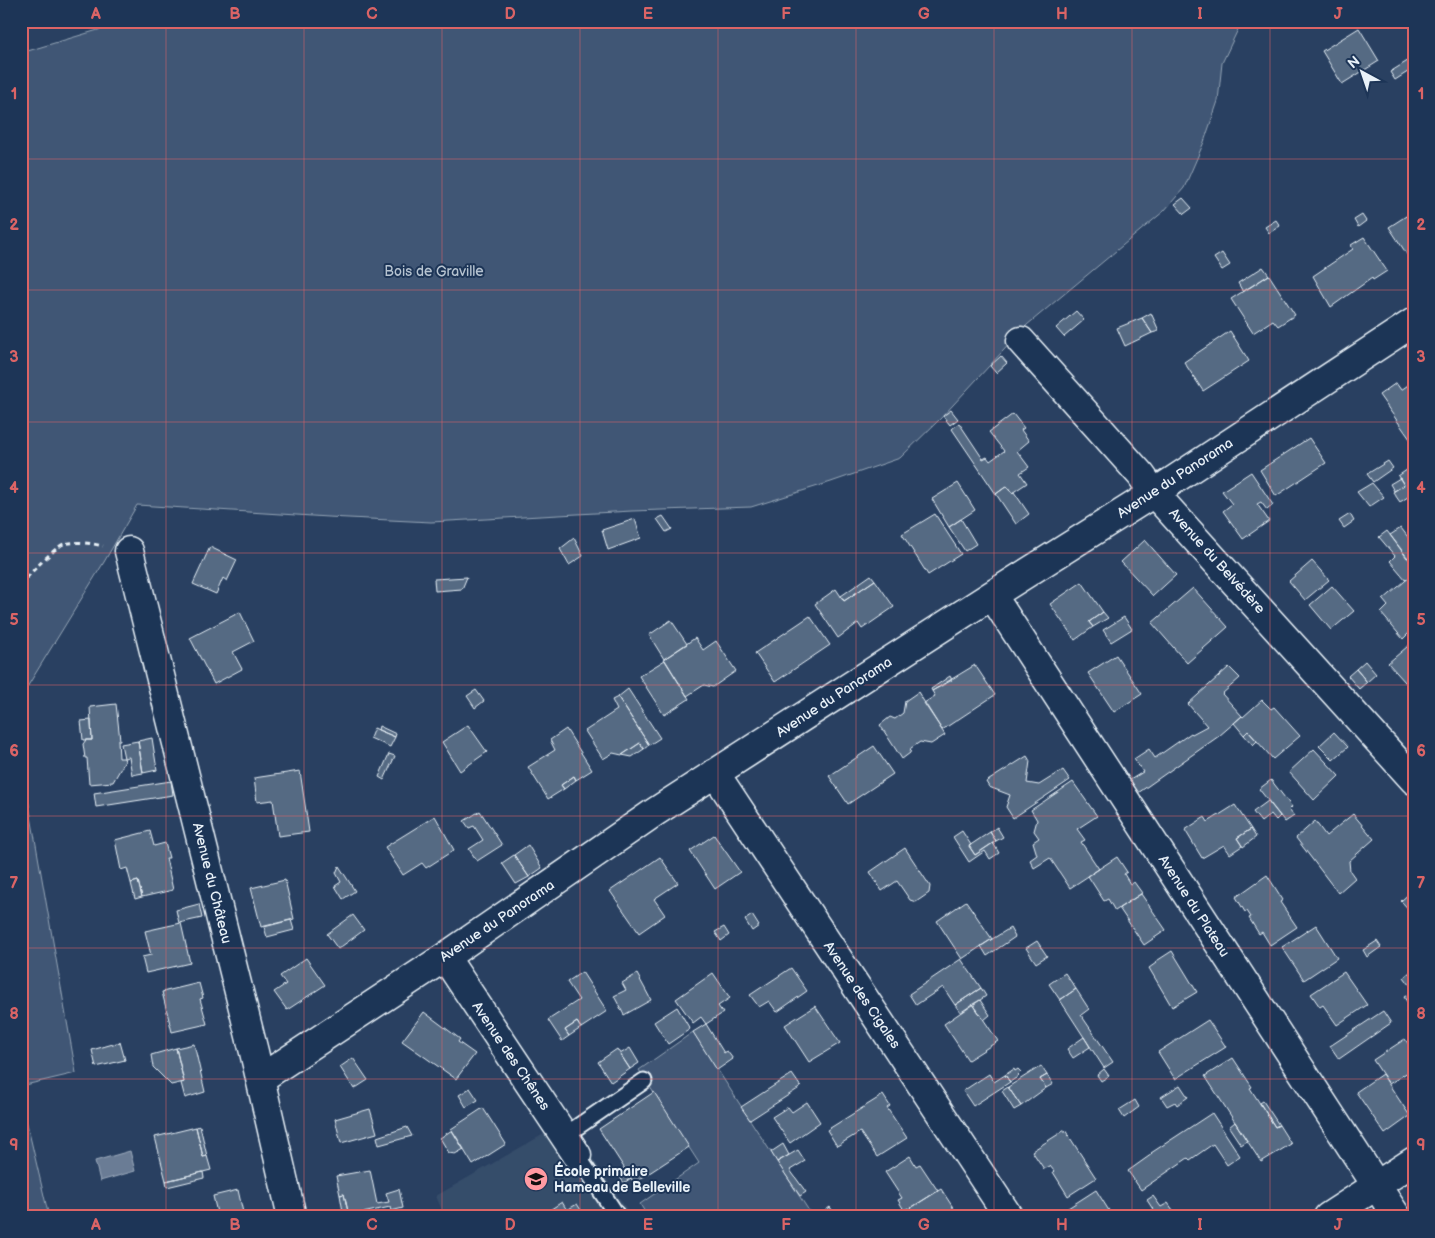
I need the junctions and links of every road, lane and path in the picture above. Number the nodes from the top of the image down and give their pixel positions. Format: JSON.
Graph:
{"nodes":[{"id":1,"x":1414,"y":322,"type":"edge"},
{"id":2,"x":1021,"y":341,"type":"dead end"},
{"id":3,"x":1154,"y":493,"type":"junction"},
{"id":4,"x":129,"y":551,"type":"joint"},
{"id":5,"x":21,"y":585,"type":"edge"},
{"id":6,"x":992,"y":595,"type":"junction"},
{"id":7,"x":715,"y":773,"type":"junction"},
{"id":8,"x":1414,"y":780,"type":"edge"},
{"id":9,"x":444,"y":956,"type":"junction"},
{"id":10,"x":260,"y":1079,"type":"junction"},
{"id":11,"x":644,"y":1081,"type":"dead end"},
{"id":12,"x":571,"y":1145,"type":"junction"},
{"id":13,"x":1414,"y":1161,"type":"edge"},
{"id":14,"x":1376,"y":1186,"type":"junction"},
{"id":15,"x":292,"y":1217,"type":"edge"},
{"id":16,"x":618,"y":1217,"type":"edge"},
{"id":17,"x":1009,"y":1217,"type":"edge"},
{"id":18,"x":1328,"y":1217,"type":"edge"},
{"id":19,"x":1397,"y":1217,"type":"edge"}],
"edges":[{"from":1,"to":3,"type":"street","name":"Avenue du Panorama"},
{"from":2,"to":3,"type":"street","name":"Avenue du Belvédère"},
{"from":3,"to":6,"type":"street","name":"Avenue du Panorama"},
{"from":3,"to":8,"type":"street","name":"Avenue du Belvédère"},
{"from":4,"to":5,"type":"path"},
{"from":4,"to":10,"type":"street","name":"Avenue du Château"},
{"from":6,"to":7,"type":"street","name":"Avenue du Panorama"},
{"from":6,"to":14,"type":"street","name":"Avenue du Plateau"},
{"from":7,"to":9,"type":"street","name":"Avenue du Panorama"},
{"from":7,"to":17,"type":"street","name":"Avenue des Cigales"},
{"from":9,"to":10,"type":"street","name":"Avenue du Panorama"},
{"from":9,"to":12,"type":"street","name":"Avenue des Chênes"},
{"from":10,"to":15,"type":"street","name":"Avenue du Château"},
{"from":11,"to":12,"type":"lane"},
{"from":12,"to":16,"type":"lane"},
{"from":13,"to":14,"type":"street"},
{"from":14,"to":18,"type":"street"},
{"from":14,"to":19,"type":"street","name":"Avenue du Plateau"}]}
